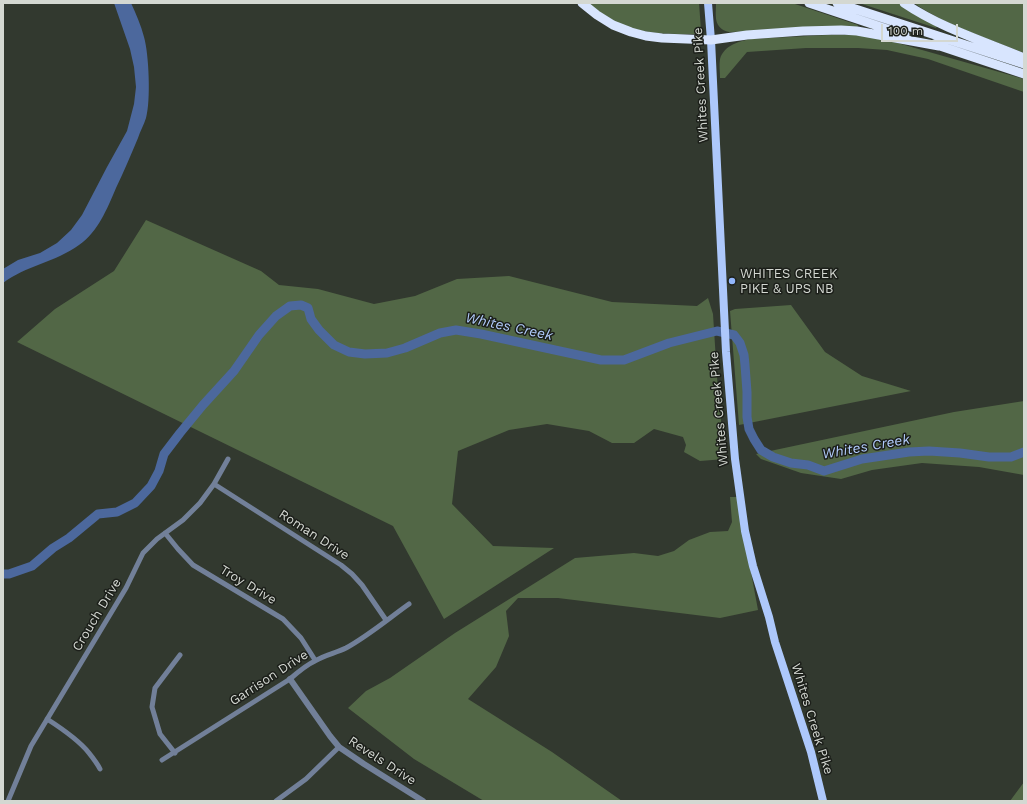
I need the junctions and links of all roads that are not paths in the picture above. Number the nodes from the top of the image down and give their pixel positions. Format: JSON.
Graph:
{"nodes":[{"id":1,"x":582,"y":3,"type":"edge"},
{"id":2,"x":708,"y":3,"type":"edge"},
{"id":3,"x":809,"y":3,"type":"edge"},
{"id":4,"x":837,"y":3,"type":"edge"},
{"id":5,"x":904,"y":3,"type":"edge"},
{"id":6,"x":711,"y":40,"type":"junction"},
{"id":7,"x":939,"y":46,"type":"junction"},
{"id":8,"x":1024,"y":58,"type":"edge"},
{"id":9,"x":1024,"y":64,"type":"edge"},
{"id":10,"x":1024,"y":74,"type":"edge"},
{"id":11,"x":228,"y":459,"type":"dead end"},
{"id":12,"x":214,"y":484,"type":"junction"},
{"id":13,"x":165,"y":533,"type":"junction"},
{"id":14,"x":409,"y":604,"type":"dead end"},
{"id":15,"x":386,"y":620,"type":"junction"},
{"id":16,"x":180,"y":655,"type":"dead end"},
{"id":17,"x":315,"y":660,"type":"junction"},
{"id":18,"x":290,"y":679,"type":"junction"},
{"id":19,"x":47,"y":719,"type":"junction"},
{"id":20,"x":339,"y":747,"type":"junction"},
{"id":21,"x":175,"y":753,"type":"junction"},
{"id":22,"x":162,"y":760,"type":"dead end"},
{"id":23,"x":100,"y":768,"type":"dead end"},
{"id":24,"x":8,"y":801,"type":"edge"},
{"id":25,"x":276,"y":801,"type":"edge"},
{"id":26,"x":423,"y":801,"type":"edge"},
{"id":27,"x":823,"y":801,"type":"edge"}],
"edges":[{"from":1,"to":6,"type":"highway"},
{"from":2,"to":6,"type":"main road","name":"Whites Creek Pike"},
{"from":3,"to":7,"type":"highway"},
{"from":4,"to":9,"type":"highway"},
{"from":5,"to":8,"type":"highway"},
{"from":6,"to":7,"type":"highway"},
{"from":6,"to":27,"type":"main road","name":"Whites Creek Pike"},
{"from":7,"to":10,"type":"highway"},
{"from":11,"to":12,"type":"street","name":"Crouch Drive"},
{"from":12,"to":13,"type":"street","name":"Crouch Drive"},
{"from":12,"to":15,"type":"street","name":"Roman Drive"},
{"from":13,"to":17,"type":"street","name":"Troy Drive"},
{"from":13,"to":19,"type":"street","name":"Crouch Drive"},
{"from":14,"to":15,"type":"street","name":"Garrison Drive"},
{"from":15,"to":17,"type":"street","name":"Garrison Drive"},
{"from":16,"to":21,"type":"street"},
{"from":17,"to":18,"type":"street","name":"Garrison Drive"},
{"from":18,"to":20,"type":"street","name":"Revels Drive"},
{"from":18,"to":21,"type":"street","name":"Garrison Drive"},
{"from":19,"to":23,"type":"street"},
{"from":19,"to":24,"type":"street","name":"Crouch Drive"},
{"from":20,"to":25,"type":"street"},
{"from":20,"to":26,"type":"street","name":"Revels Drive"},
{"from":21,"to":22,"type":"street","name":"Garrison Drive"}]}
